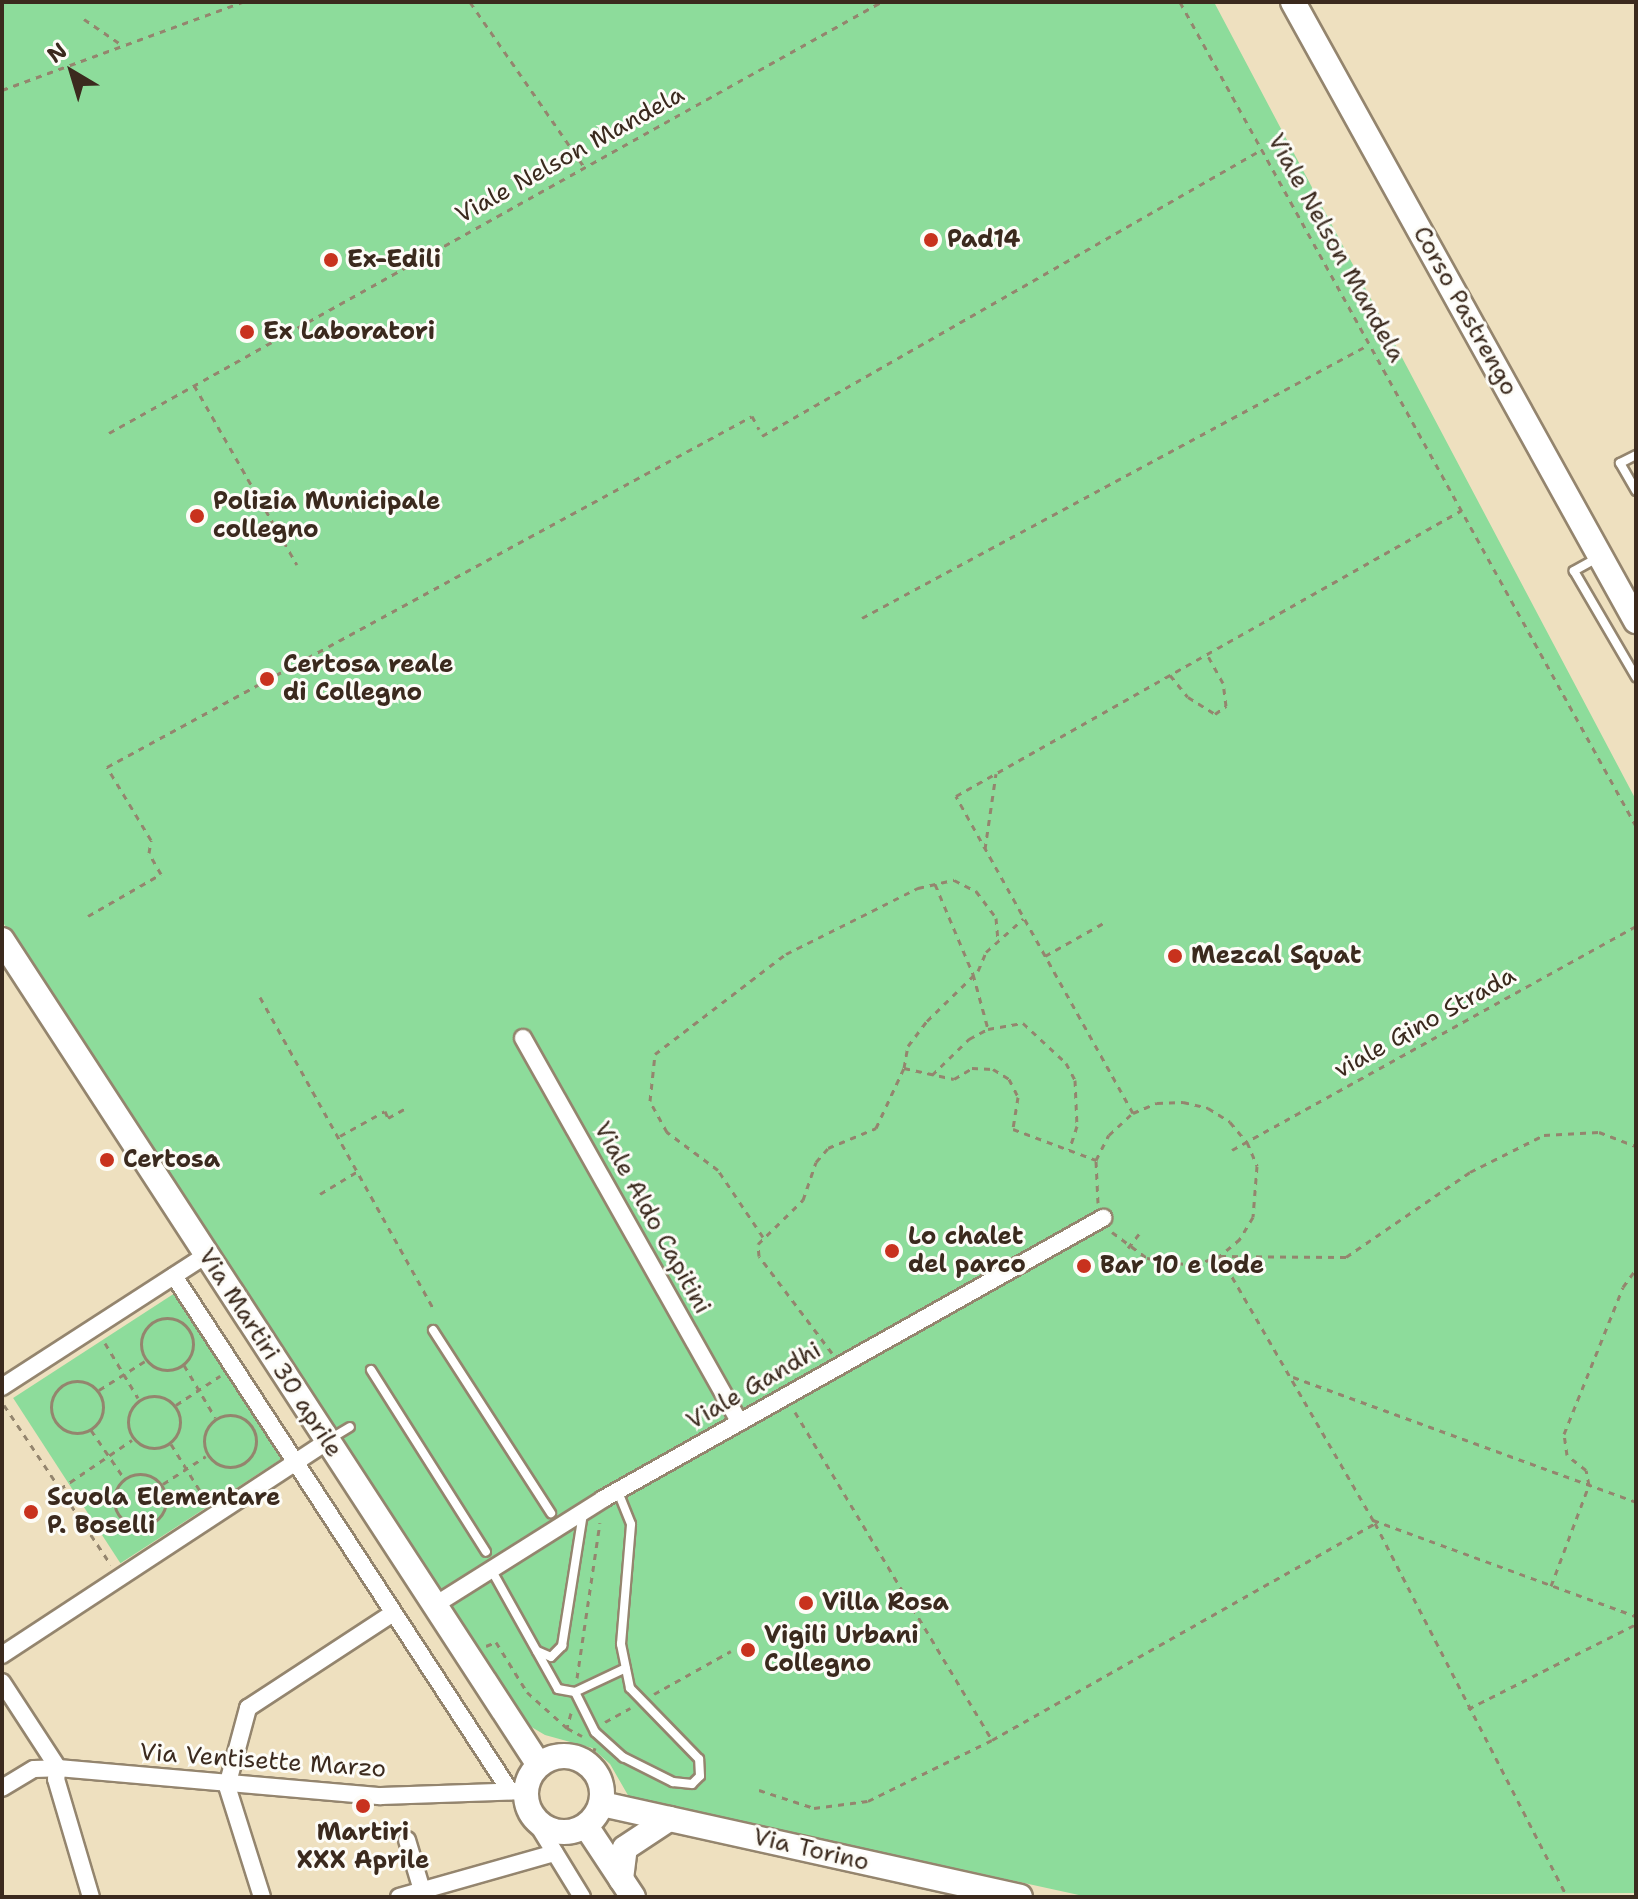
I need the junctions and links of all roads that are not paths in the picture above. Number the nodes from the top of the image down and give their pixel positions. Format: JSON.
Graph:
{"nodes":[{"id":1,"x":1293,"y":2,"type":"edge"},
{"id":2,"x":1636,"y":455,"type":"edge"},
{"id":3,"x":1636,"y":491,"type":"edge"},
{"id":4,"x":1600,"y":556,"type":"junction"},
{"id":5,"x":1633,"y":610,"type":"edge"},
{"id":6,"x":1636,"y":677,"type":"edge"},
{"id":7,"x":2,"y":940,"type":"edge"},
{"id":8,"x":523,"y":1038,"type":"dead end"},
{"id":9,"x":1103,"y":1218,"type":"road end"},
{"id":10,"x":206,"y":1255,"type":"junction"},
{"id":11,"x":174,"y":1276,"type":"junction"},
{"id":12,"x":433,"y":1330,"type":"dead end"},
{"id":13,"x":371,"y":1370,"type":"dead end"},
{"id":14,"x":2,"y":1387,"type":"edge"},
{"id":15,"x":739,"y":1422,"type":"junction"},
{"id":16,"x":350,"y":1427,"type":"dead end"},
{"id":17,"x":328,"y":1441,"type":"junction"},
{"id":18,"x":295,"y":1462,"type":"junction"},
{"id":19,"x":611,"y":1495,"type":"junction"},
{"id":20,"x":551,"y":1513,"type":"dead end"},
{"id":21,"x":583,"y":1513,"type":"junction"},
{"id":22,"x":486,"y":1552,"type":"dead end"},
{"id":23,"x":492,"y":1571,"type":"junction"},
{"id":24,"x":435,"y":1605,"type":"junction"},
{"id":25,"x":393,"y":1613,"type":"junction"},
{"id":26,"x":536,"y":1651,"type":"junction"},
{"id":27,"x":2,"y":1655,"type":"edge"},
{"id":28,"x":626,"y":1668,"type":"junction"},
{"id":29,"x":2,"y":1682,"type":"edge"},
{"id":30,"x":575,"y":1692,"type":"junction"},
{"id":31,"x":539,"y":1765,"type":"junction"},
{"id":32,"x":58,"y":1768,"type":"junction"},
{"id":33,"x":227,"y":1786,"type":"junction"},
{"id":34,"x":2,"y":1788,"type":"edge"},
{"id":35,"x":518,"y":1791,"type":"junction"},
{"id":36,"x":602,"y":1804,"type":"junction"},
{"id":37,"x":533,"y":1817,"type":"junction"},
{"id":38,"x":669,"y":1819,"type":"junction"},
{"id":39,"x":586,"y":1826,"type":"junction"},
{"id":40,"x":407,"y":1840,"type":"dead end"},
{"id":41,"x":555,"y":1853,"type":"junction"},
{"id":42,"x":627,"y":1888,"type":"edge"},
{"id":43,"x":423,"y":1894,"type":"edge"},
{"id":44,"x":91,"y":1897,"type":"edge"},
{"id":45,"x":262,"y":1897,"type":"edge"},
{"id":46,"x":399,"y":1897,"type":"edge"},
{"id":47,"x":582,"y":1897,"type":"edge"},
{"id":48,"x":1020,"y":1897,"type":"edge"}],
"edges":[{"from":1,"to":4,"type":"street","name":"Corso Pastrengo"},
{"from":2,"to":3,"type":"lane"},
{"from":4,"to":5,"type":"street","name":"Corso Pastrengo"},
{"from":4,"to":6,"type":"lane"},
{"from":7,"to":10,"type":"street","name":"Via Martiri 30 aprile"},
{"from":8,"to":15,"type":"street","name":"Viale Aldo Capitini"},
{"from":9,"to":15,"type":"street","name":"Viale Gandhi"},
{"from":10,"to":11,"type":"street"},
{"from":10,"to":17,"type":"street","name":"Via Martiri 30 aprile"},
{"from":11,"to":14,"type":"street"},
{"from":11,"to":18,"type":"street","name":"Via Martiri 30 aprile"},
{"from":12,"to":20,"type":"lane"},
{"from":13,"to":22,"type":"lane"},
{"from":15,"to":19,"type":"street","name":"Viale Gandhi"},
{"from":16,"to":17,"type":"lane"},
{"from":17,"to":18,"type":"street"},
{"from":17,"to":24,"type":"street","name":"Via Martiri 30 aprile"},
{"from":18,"to":25,"type":"street","name":"Via Martiri 30 aprile"},
{"from":18,"to":27,"type":"street"},
{"from":19,"to":21,"type":"street","name":"Viale Gandhi"},
{"from":19,"to":28,"type":"lane"},
{"from":21,"to":23,"type":"street","name":"Viale Gandhi"},
{"from":21,"to":26,"type":"lane"},
{"from":23,"to":24,"type":"street","name":"Viale Gandhi"},
{"from":23,"to":26,"type":"lane"},
{"from":24,"to":31,"type":"street","name":"Via Martiri 30 aprile"},
{"from":25,"to":33,"type":"street"},
{"from":25,"to":35,"type":"street","name":"Via Martiri 30 aprile"},
{"from":26,"to":30,"type":"lane"},
{"from":28,"to":30,"type":"lane"},
{"from":28,"to":30,"type":"lane"},
{"from":29,"to":32,"type":"street"},
{"from":31,"to":35,"type":"street"},
{"from":31,"to":36,"type":"street"},
{"from":32,"to":33,"type":"street","name":"Via Ventisette Marzo"},
{"from":32,"to":34,"type":"street","name":"Via Ventisette Marzo"},
{"from":32,"to":44,"type":"street"},
{"from":33,"to":35,"type":"street","name":"Via Ventisette Marzo"},
{"from":33,"to":45,"type":"street"},
{"from":35,"to":37,"type":"street"},
{"from":36,"to":38,"type":"street","name":"Via Torino"},
{"from":36,"to":39,"type":"street"},
{"from":37,"to":39,"type":"street"},
{"from":37,"to":41,"type":"street"},
{"from":38,"to":42,"type":"street"},
{"from":38,"to":48,"type":"street","name":"Via Torino"},
{"from":39,"to":42,"type":"street"},
{"from":40,"to":43,"type":"street"},
{"from":41,"to":43,"type":"street"},
{"from":41,"to":47,"type":"street"},
{"from":43,"to":46,"type":"street"}]}
